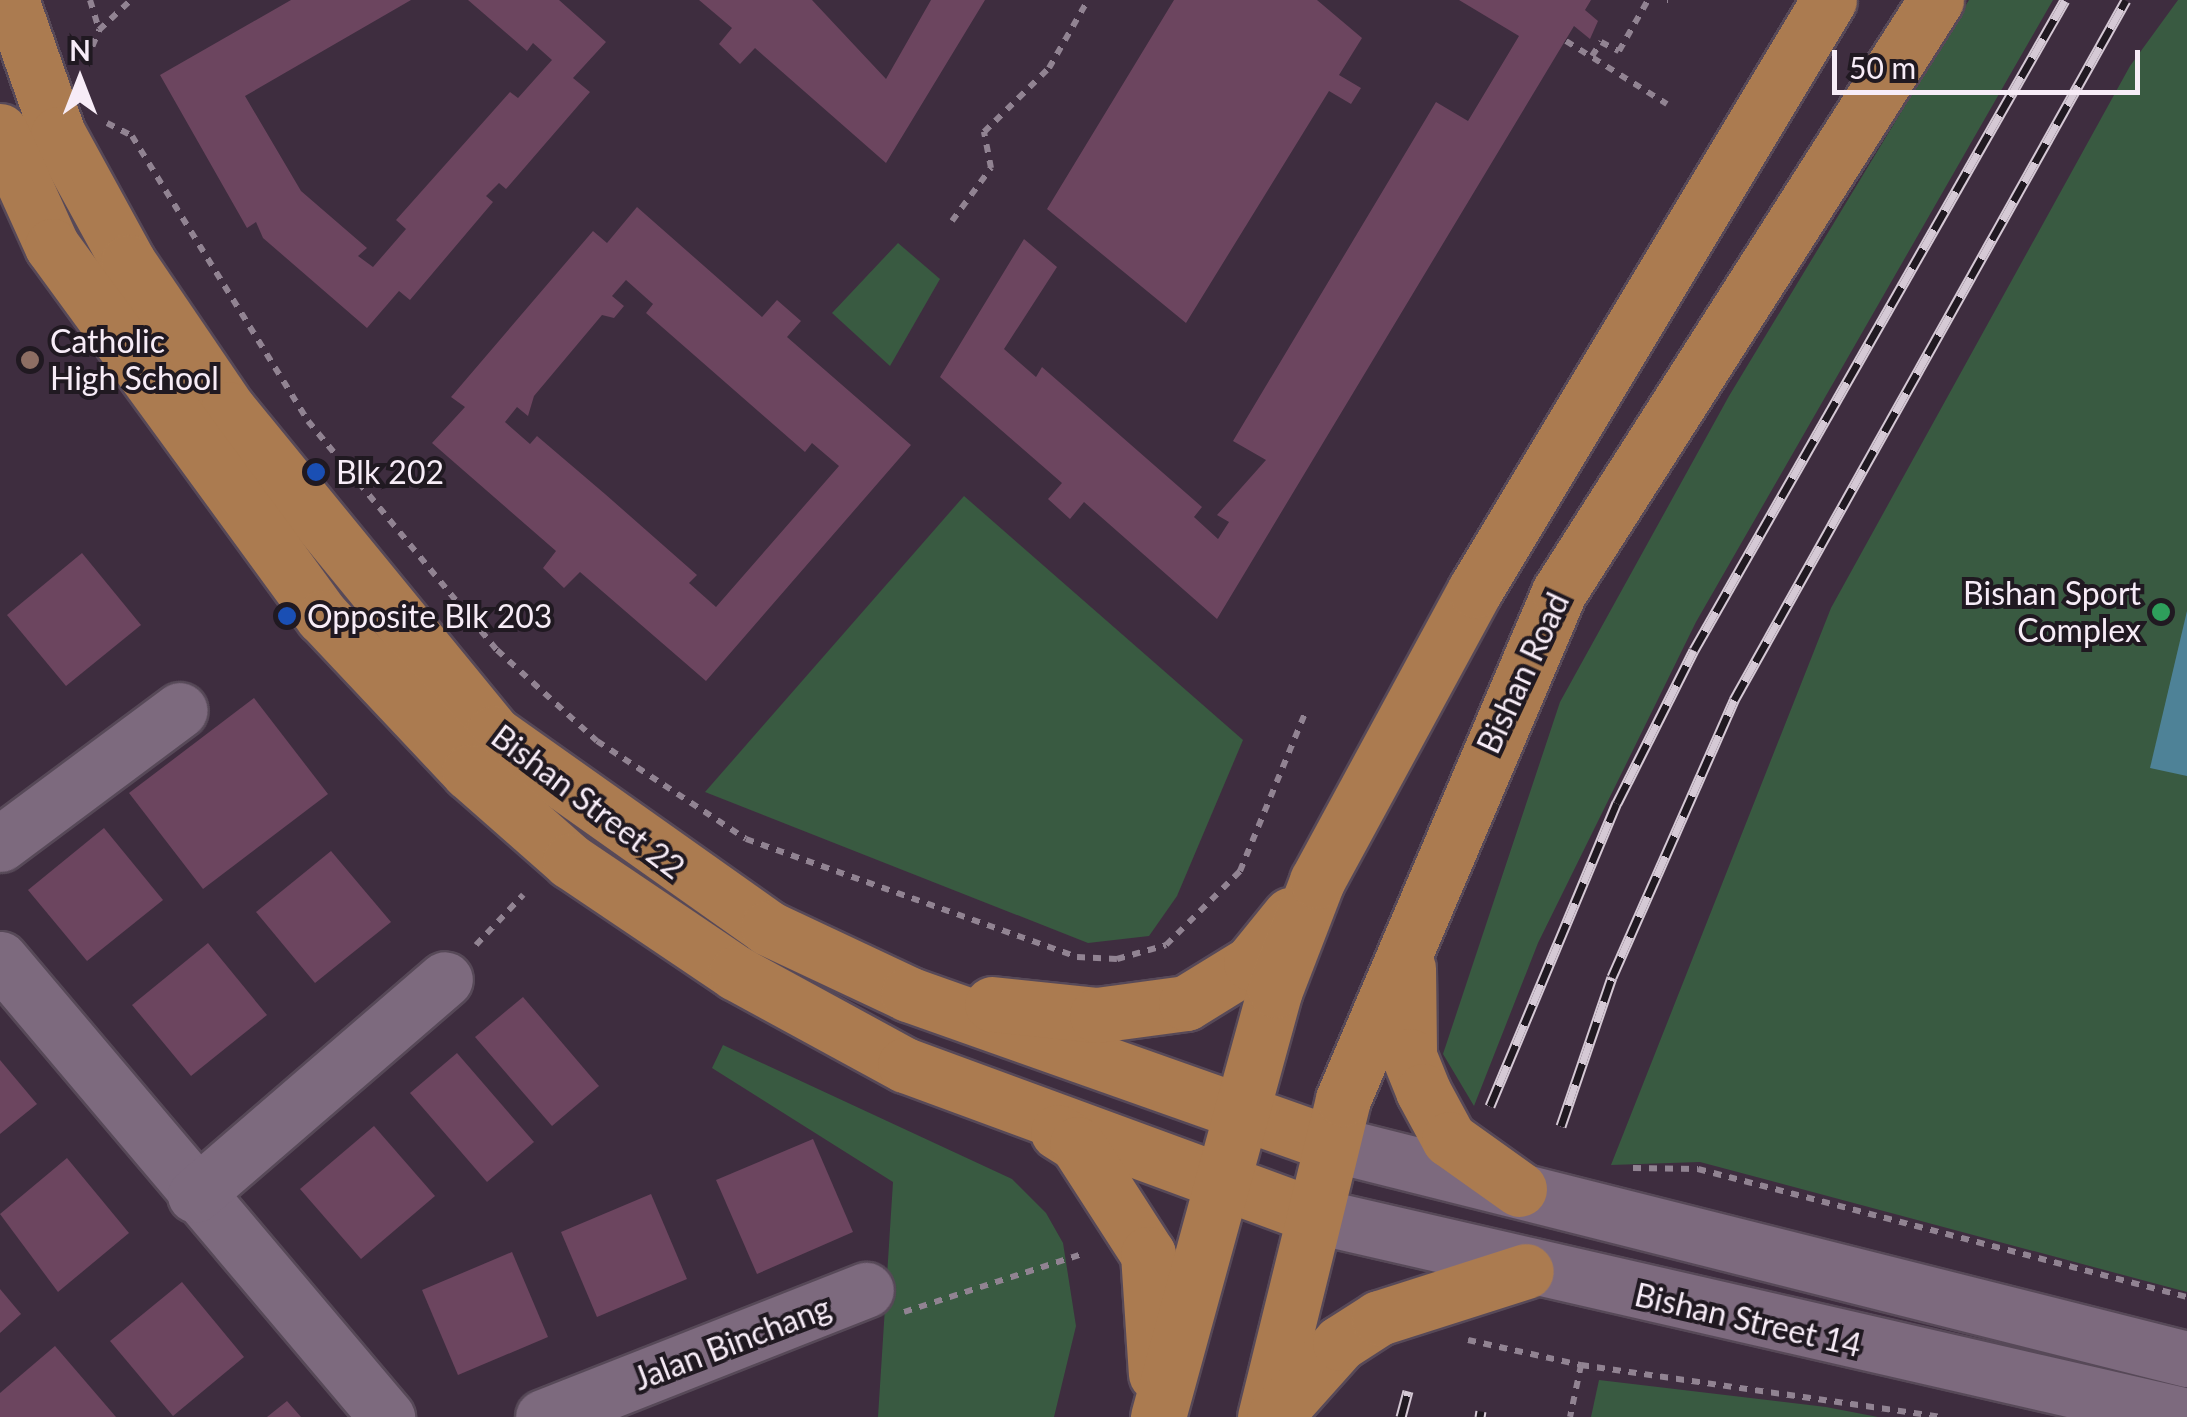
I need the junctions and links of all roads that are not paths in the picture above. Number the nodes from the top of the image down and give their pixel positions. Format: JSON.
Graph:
{"nodes":[{"id":1,"x":11,"y":0,"type":"edge"},
{"id":2,"x":1830,"y":0,"type":"edge"},
{"id":3,"x":1936,"y":0,"type":"edge"},
{"id":4,"x":0,"y":131,"type":"edge"},
{"id":5,"x":180,"y":710,"type":"dead end"},
{"id":6,"x":0,"y":844,"type":"edge"},
{"id":7,"x":1317,"y":882,"type":"junction"},
{"id":8,"x":1410,"y":935,"type":"junction"},
{"id":9,"x":0,"y":959,"type":"edge"},
{"id":10,"x":445,"y":979,"type":"road end"},
{"id":11,"x":908,"y":994,"type":"junction"},
{"id":12,"x":1242,"y":1115,"type":"junction"},
{"id":13,"x":1047,"y":1124,"type":"junction"},
{"id":14,"x":1329,"y":1143,"type":"junction"},
{"id":15,"x":1224,"y":1188,"type":"junction"},
{"id":16,"x":1519,"y":1189,"type":"junction"},
{"id":17,"x":195,"y":1195,"type":"junction"},
{"id":18,"x":1312,"y":1215,"type":"junction"},
{"id":19,"x":1526,"y":1270,"type":"junction"},
{"id":20,"x":866,"y":1290,"type":"road end"},
{"id":21,"x":2182,"y":1362,"type":"edge"},
{"id":22,"x":2187,"y":1416,"type":"edge"},
{"id":23,"x":388,"y":1417,"type":"edge"},
{"id":24,"x":543,"y":1417,"type":"edge"},
{"id":25,"x":1157,"y":1417,"type":"edge"},
{"id":26,"x":1266,"y":1417,"type":"edge"},
{"id":27,"x":1274,"y":1417,"type":"edge"}],
"edges":[{"from":1,"to":11,"type":"main road","name":"Bishan Street 22"},
{"from":2,"to":7,"type":"main road"},
{"from":3,"to":8,"type":"main road","name":"Bishan Road"},
{"from":4,"to":13,"type":"main road","name":"Bishan Street 22"},
{"from":5,"to":6,"type":"street"},
{"from":7,"to":11,"type":"main road"},
{"from":7,"to":12,"type":"main road"},
{"from":8,"to":14,"type":"main road","name":"Bishan Road"},
{"from":8,"to":16,"type":"main road"},
{"from":9,"to":17,"type":"street"},
{"from":10,"to":17,"type":"street"},
{"from":11,"to":12,"type":"main road","name":"Bishan Street 22"},
{"from":12,"to":14,"type":"main road","name":"Bishan Street 22"},
{"from":12,"to":15,"type":"main road"},
{"from":13,"to":15,"type":"main road","name":"Bishan Street 22"},
{"from":13,"to":25,"type":"main road"},
{"from":14,"to":16,"type":"street"},
{"from":14,"to":18,"type":"main road","name":"Bishan Road"},
{"from":15,"to":18,"type":"main road","name":"Bishan Street 22"},
{"from":15,"to":25,"type":"main road"},
{"from":16,"to":21,"type":"street"},
{"from":17,"to":23,"type":"street"},
{"from":18,"to":19,"type":"street","name":"Bishan Street 14"},
{"from":18,"to":26,"type":"main road","name":"Bishan Road"},
{"from":19,"to":22,"type":"street","name":"Bishan Street 14"},
{"from":19,"to":27,"type":"main road"},
{"from":20,"to":24,"type":"street","name":"Jalan Binchang"}]}
